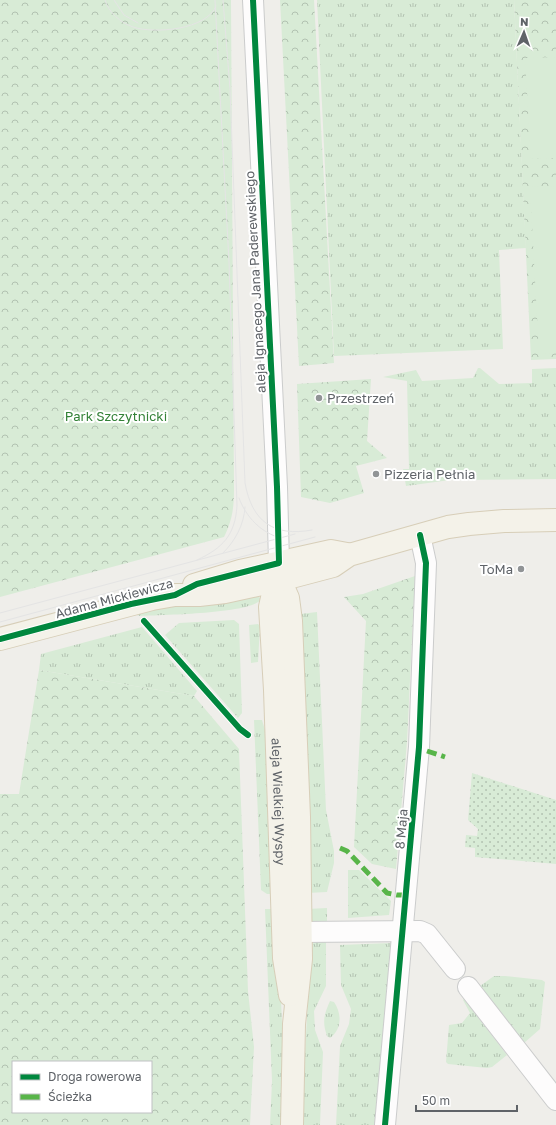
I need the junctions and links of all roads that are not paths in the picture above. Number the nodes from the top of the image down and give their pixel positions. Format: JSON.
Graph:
{"nodes":[{"id":1,"x":253,"y":0,"type":"edge"},
{"id":2,"x":556,"y":520,"type":"edge"},
{"id":3,"x":420,"y":535,"type":"junction"},
{"id":4,"x":279,"y":571,"type":"junction"},
{"id":5,"x":0,"y":639,"type":"edge"},
{"id":6,"x":404,"y":931,"type":"junction"},
{"id":7,"x":301,"y":932,"type":"junction"},
{"id":8,"x":455,"y":969,"type":"dead end"},
{"id":9,"x":468,"y":987,"type":"dead end"},
{"id":10,"x":294,"y":1024,"type":"junction"},
{"id":11,"x":556,"y":1100,"type":"edge"},
{"id":12,"x":292,"y":1125,"type":"edge"},
{"id":13,"x":385,"y":1125,"type":"edge"}],
"edges":[{"from":1,"to":4,"type":"street","name":"aleja Ignacego Jana Paderewskiego"},
{"from":2,"to":3,"type":"main road","name":"Adama Mickiewicza"},
{"from":3,"to":4,"type":"main road","name":"Adama Mickiewicza"},
{"from":3,"to":6,"type":"street","name":"8 Maja"},
{"from":4,"to":5,"type":"main road","name":"Adama Mickiewicza"},
{"from":4,"to":7,"type":"main road","name":"aleja Wielkiej Wyspy"},
{"from":4,"to":10,"type":"main road","name":"aleja Wielkiej Wyspy"},
{"from":6,"to":7,"type":"street"},
{"from":6,"to":8,"type":"street"},
{"from":6,"to":13,"type":"street","name":"8 Maja"},
{"from":7,"to":10,"type":"main road","name":"aleja Wielkiej Wyspy"},
{"from":9,"to":11,"type":"street"},
{"from":10,"to":12,"type":"main road","name":"aleja Wielkiej Wyspy"}]}
